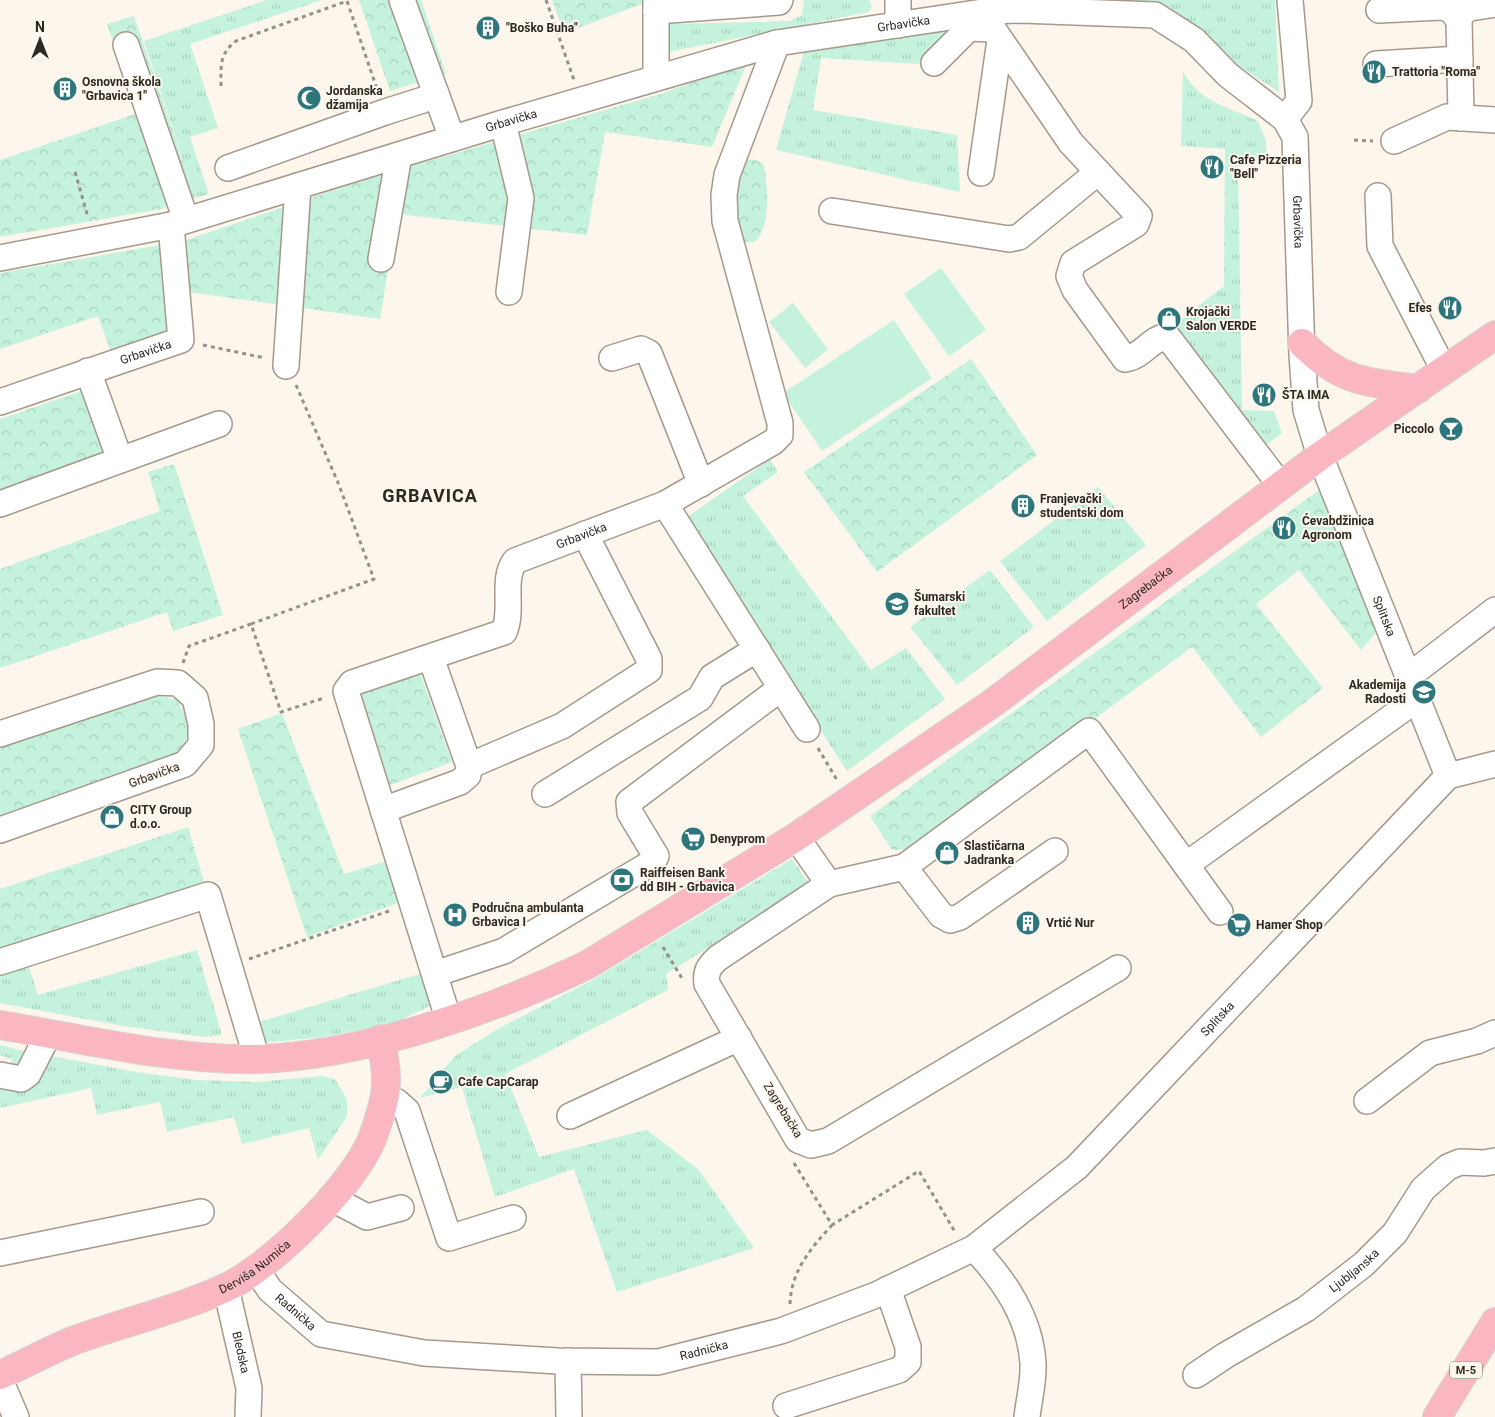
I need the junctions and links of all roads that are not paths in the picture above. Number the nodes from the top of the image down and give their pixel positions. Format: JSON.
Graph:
{"nodes":[{"id":1,"x":402,"y":0,"type":"edge"},
{"id":2,"x":780,"y":0,"type":"edge"},
{"id":3,"x":898,"y":0,"type":"edge"},
{"id":4,"x":1290,"y":0,"type":"edge"},
{"id":5,"x":1495,"y":4,"type":"edge"},
{"id":6,"x":656,"y":5,"type":"edge"},
{"id":7,"x":1021,"y":5,"type":"edge"},
{"id":8,"x":1379,"y":10,"type":"dead end"},
{"id":9,"x":1459,"y":20,"type":"junction"},
{"id":10,"x":898,"y":25,"type":"junction"},
{"id":11,"x":994,"y":27,"type":"junction"},
{"id":12,"x":777,"y":43,"type":"junction"},
{"id":13,"x":126,"y":45,"type":"dead end"},
{"id":14,"x":1460,"y":59,"type":"junction"},
{"id":15,"x":934,"y":63,"type":"dead end"},
{"id":16,"x":1376,"y":64,"type":"dead end"},
{"id":17,"x":656,"y":76,"type":"junction"},
{"id":18,"x":436,"y":94,"type":"junction"},
{"id":19,"x":1461,"y":118,"type":"junction"},
{"id":20,"x":1285,"y":119,"type":"junction"},
{"id":21,"x":1495,"y":120,"type":"edge"},
{"id":22,"x":503,"y":123,"type":"junction"},
{"id":23,"x":452,"y":138,"type":"junction"},
{"id":24,"x":1394,"y":141,"type":"dead end"},
{"id":25,"x":399,"y":154,"type":"junction"},
{"id":26,"x":228,"y":168,"type":"dead end"},
{"id":27,"x":1098,"y":172,"type":"junction"},
{"id":28,"x":981,"y":173,"type":"dead end"},
{"id":29,"x":298,"y":186,"type":"junction"},
{"id":30,"x":1378,"y":196,"type":"dead end"},
{"id":31,"x":832,"y":211,"type":"dead end"},
{"id":32,"x":179,"y":223,"type":"junction"},
{"id":33,"x":0,"y":258,"type":"edge"},
{"id":34,"x":380,"y":259,"type":"dead end"},
{"id":35,"x":509,"y":292,"type":"dead end"},
{"id":36,"x":1495,"y":335,"type":"edge"},
{"id":37,"x":1302,"y":343,"type":"junction"},
{"id":38,"x":612,"y":358,"type":"dead end"},
{"id":39,"x":286,"y":366,"type":"road end"},
{"id":40,"x":1444,"y":370,"type":"junction"},
{"id":41,"x":88,"y":372,"type":"junction"},
{"id":42,"x":1418,"y":388,"type":"junction"},
{"id":43,"x":0,"y":402,"type":"edge"},
{"id":44,"x":219,"y":424,"type":"dead end"},
{"id":45,"x":1320,"y":456,"type":"junction"},
{"id":46,"x":120,"y":460,"type":"junction"},
{"id":47,"x":701,"y":484,"type":"junction"},
{"id":48,"x":1281,"y":486,"type":"junction"},
{"id":49,"x":0,"y":504,"type":"edge"},
{"id":50,"x":665,"y":504,"type":"junction"},
{"id":51,"x":586,"y":534,"type":"junction"},
{"id":52,"x":1495,"y":610,"type":"edge"},
{"id":53,"x":756,"y":649,"type":"junction"},
{"id":54,"x":431,"y":658,"type":"junction"},
{"id":55,"x":1409,"y":676,"type":"junction"},
{"id":56,"x":781,"y":688,"type":"junction"},
{"id":57,"x":1417,"y":699,"type":"junction"},
{"id":58,"x":806,"y":728,"type":"road end"},
{"id":59,"x":0,"y":734,"type":"edge"},
{"id":60,"x":1495,"y":764,"type":"edge"},
{"id":61,"x":469,"y":766,"type":"junction"},
{"id":62,"x":1448,"y":776,"type":"junction"},
{"id":63,"x":545,"y":794,"type":"dead end"},
{"id":64,"x":383,"y":810,"type":"junction"},
{"id":65,"x":0,"y":830,"type":"edge"},
{"id":66,"x":796,"y":837,"type":"junction"},
{"id":67,"x":1055,"y":851,"type":"dead end"},
{"id":68,"x":1186,"y":864,"type":"junction"},
{"id":69,"x":904,"y":867,"type":"junction"},
{"id":70,"x":829,"y":884,"type":"junction"},
{"id":71,"x":1220,"y":912,"type":"dead end"},
{"id":72,"x":0,"y":962,"type":"edge"},
{"id":73,"x":1118,"y":968,"type":"dead end"},
{"id":74,"x":435,"y":974,"type":"junction"},
{"id":75,"x":449,"y":1021,"type":"junction"},
{"id":76,"x":0,"y":1025,"type":"edge"},
{"id":77,"x":49,"y":1033,"type":"junction"},
{"id":78,"x":1495,"y":1033,"type":"edge"},
{"id":79,"x":739,"y":1038,"type":"junction"},
{"id":80,"x":381,"y":1039,"type":"junction"},
{"id":81,"x":257,"y":1059,"type":"junction"},
{"id":82,"x":0,"y":1076,"type":"edge"},
{"id":83,"x":385,"y":1096,"type":"junction"},
{"id":84,"x":1367,"y":1101,"type":"dead end"},
{"id":85,"x":570,"y":1116,"type":"dead end"},
{"id":86,"x":1495,"y":1161,"type":"edge"},
{"id":87,"x":331,"y":1198,"type":"junction"},
{"id":88,"x":401,"y":1208,"type":"dead end"},
{"id":89,"x":201,"y":1212,"type":"dead end"},
{"id":90,"x":513,"y":1218,"type":"dead end"},
{"id":91,"x":974,"y":1248,"type":"junction"},
{"id":92,"x":0,"y":1253,"type":"edge"},
{"id":93,"x":256,"y":1269,"type":"junction"},
{"id":94,"x":226,"y":1288,"type":"junction"},
{"id":95,"x":888,"y":1289,"type":"junction"},
{"id":96,"x":1495,"y":1322,"type":"edge"},
{"id":97,"x":568,"y":1362,"type":"junction"},
{"id":98,"x":0,"y":1375,"type":"edge"},
{"id":99,"x":1196,"y":1375,"type":"dead end"},
{"id":100,"x":0,"y":1380,"type":"edge"},
{"id":101,"x":786,"y":1406,"type":"dead end"},
{"id":102,"x":16,"y":1417,"type":"edge"},
{"id":103,"x":248,"y":1417,"type":"edge"},
{"id":104,"x":569,"y":1417,"type":"edge"},
{"id":105,"x":1027,"y":1417,"type":"edge"},
{"id":106,"x":1437,"y":1417,"type":"edge"}],
"edges":[{"from":1,"to":18,"type":"street"},
{"from":2,"to":6,"type":"street"},
{"from":3,"to":10,"type":"street"},
{"from":4,"to":20,"type":"street"},
{"from":5,"to":9,"type":"street"},
{"from":6,"to":17,"type":"street"},
{"from":7,"to":11,"type":"street","name":"Grbavička"},
{"from":7,"to":20,"type":"street","name":"Grbavička"},
{"from":8,"to":9,"type":"street"},
{"from":9,"to":14,"type":"street"},
{"from":10,"to":11,"type":"street","name":"Grbavička"},
{"from":10,"to":12,"type":"street","name":"Grbavička"},
{"from":11,"to":15,"type":"street"},
{"from":11,"to":27,"type":"street"},
{"from":11,"to":28,"type":"street"},
{"from":12,"to":17,"type":"street","name":"Grbavička"},
{"from":12,"to":47,"type":"street","name":"Grbavička"},
{"from":13,"to":32,"type":"street"},
{"from":14,"to":16,"type":"street"},
{"from":14,"to":19,"type":"street"},
{"from":17,"to":22,"type":"street","name":"Grbavička"},
{"from":18,"to":23,"type":"street"},
{"from":18,"to":26,"type":"street"},
{"from":19,"to":21,"type":"street"},
{"from":19,"to":24,"type":"street"},
{"from":20,"to":37,"type":"street","name":"Grbavička"},
{"from":22,"to":23,"type":"street","name":"Grbavička"},
{"from":22,"to":35,"type":"street"},
{"from":23,"to":25,"type":"street","name":"Grbavička"},
{"from":25,"to":29,"type":"street","name":"Grbavička"},
{"from":25,"to":34,"type":"street"},
{"from":27,"to":31,"type":"street"},
{"from":27,"to":48,"type":"street"},
{"from":29,"to":32,"type":"street","name":"Grbavička"},
{"from":29,"to":39,"type":"street"},
{"from":30,"to":40,"type":"street"},
{"from":32,"to":33,"type":"street","name":"Grbavička"},
{"from":32,"to":41,"type":"street","name":"Grbavička"},
{"from":36,"to":40,"type":"main road","name":"Zagrebačka"},
{"from":37,"to":42,"type":"main road"},
{"from":37,"to":45,"type":"street","name":"Grbavička"},
{"from":38,"to":47,"type":"street"},
{"from":40,"to":42,"type":"main road","name":"Zagrebačka"},
{"from":41,"to":43,"type":"street","name":"Grbavička"},
{"from":41,"to":46,"type":"street"},
{"from":42,"to":45,"type":"main road","name":"Zagrebačka"},
{"from":44,"to":46,"type":"street"},
{"from":45,"to":48,"type":"main road","name":"Zagrebačka"},
{"from":45,"to":55,"type":"street","name":"Splitska"},
{"from":46,"to":49,"type":"street"},
{"from":47,"to":50,"type":"street","name":"Grbavička"},
{"from":48,"to":66,"type":"main road","name":"Zagrebačka"},
{"from":50,"to":51,"type":"street","name":"Grbavička"},
{"from":50,"to":53,"type":"street"},
{"from":51,"to":54,"type":"street","name":"Grbavička"},
{"from":51,"to":61,"type":"street"},
{"from":52,"to":55,"type":"street"},
{"from":53,"to":56,"type":"street"},
{"from":53,"to":63,"type":"street"},
{"from":54,"to":61,"type":"street"},
{"from":54,"to":64,"type":"street","name":"Grbavička"},
{"from":55,"to":57,"type":"street","name":"Splitska"},
{"from":56,"to":58,"type":"street"},
{"from":56,"to":74,"type":"street"},
{"from":57,"to":62,"type":"street","name":"Splitska"},
{"from":57,"to":68,"type":"street"},
{"from":59,"to":65,"type":"street","name":"Grbavička"},
{"from":60,"to":62,"type":"street"},
{"from":61,"to":64,"type":"street"},
{"from":62,"to":91,"type":"street","name":"Splitska"},
{"from":64,"to":74,"type":"street"},
{"from":66,"to":70,"type":"street"},
{"from":66,"to":75,"type":"main road","name":"Zagrebačka"},
{"from":67,"to":69,"type":"street"},
{"from":68,"to":69,"type":"street","name":"Zagrebačka"},
{"from":68,"to":71,"type":"street","name":"Zagrebačka"},
{"from":69,"to":70,"type":"street","name":"Zagrebačka"},
{"from":70,"to":79,"type":"street","name":"Zagrebačka"},
{"from":72,"to":81,"type":"street"},
{"from":73,"to":79,"type":"street","name":"Zagrebačka"},
{"from":74,"to":75,"type":"street"},
{"from":75,"to":80,"type":"main road","name":"Zagrebačka"},
{"from":76,"to":77,"type":"main road"},
{"from":77,"to":81,"type":"main road"},
{"from":77,"to":82,"type":"street"},
{"from":78,"to":84,"type":"street"},
{"from":79,"to":85,"type":"street"},
{"from":80,"to":81,"type":"main road"},
{"from":80,"to":83,"type":"main road","name":"Derviša Numića"},
{"from":83,"to":87,"type":"main road","name":"Derviša Numića"},
{"from":83,"to":90,"type":"street"},
{"from":86,"to":99,"type":"street","name":"Ljubljanska"},
{"from":87,"to":88,"type":"street"},
{"from":87,"to":93,"type":"main road","name":"Derviša Numića"},
{"from":89,"to":92,"type":"street"},
{"from":91,"to":95,"type":"street","name":"Radnička"},
{"from":91,"to":105,"type":"street"},
{"from":93,"to":94,"type":"main road","name":"Derviša Numića"},
{"from":93,"to":97,"type":"street","name":"Radnička"},
{"from":94,"to":98,"type":"main road","name":"Derviša Numića"},
{"from":94,"to":103,"type":"street","name":"Bledska"},
{"from":95,"to":97,"type":"street","name":"Radnička"},
{"from":95,"to":101,"type":"street"},
{"from":96,"to":106,"type":"main road","number":"M-5"},
{"from":97,"to":104,"type":"street"},
{"from":100,"to":102,"type":"street"}]}
